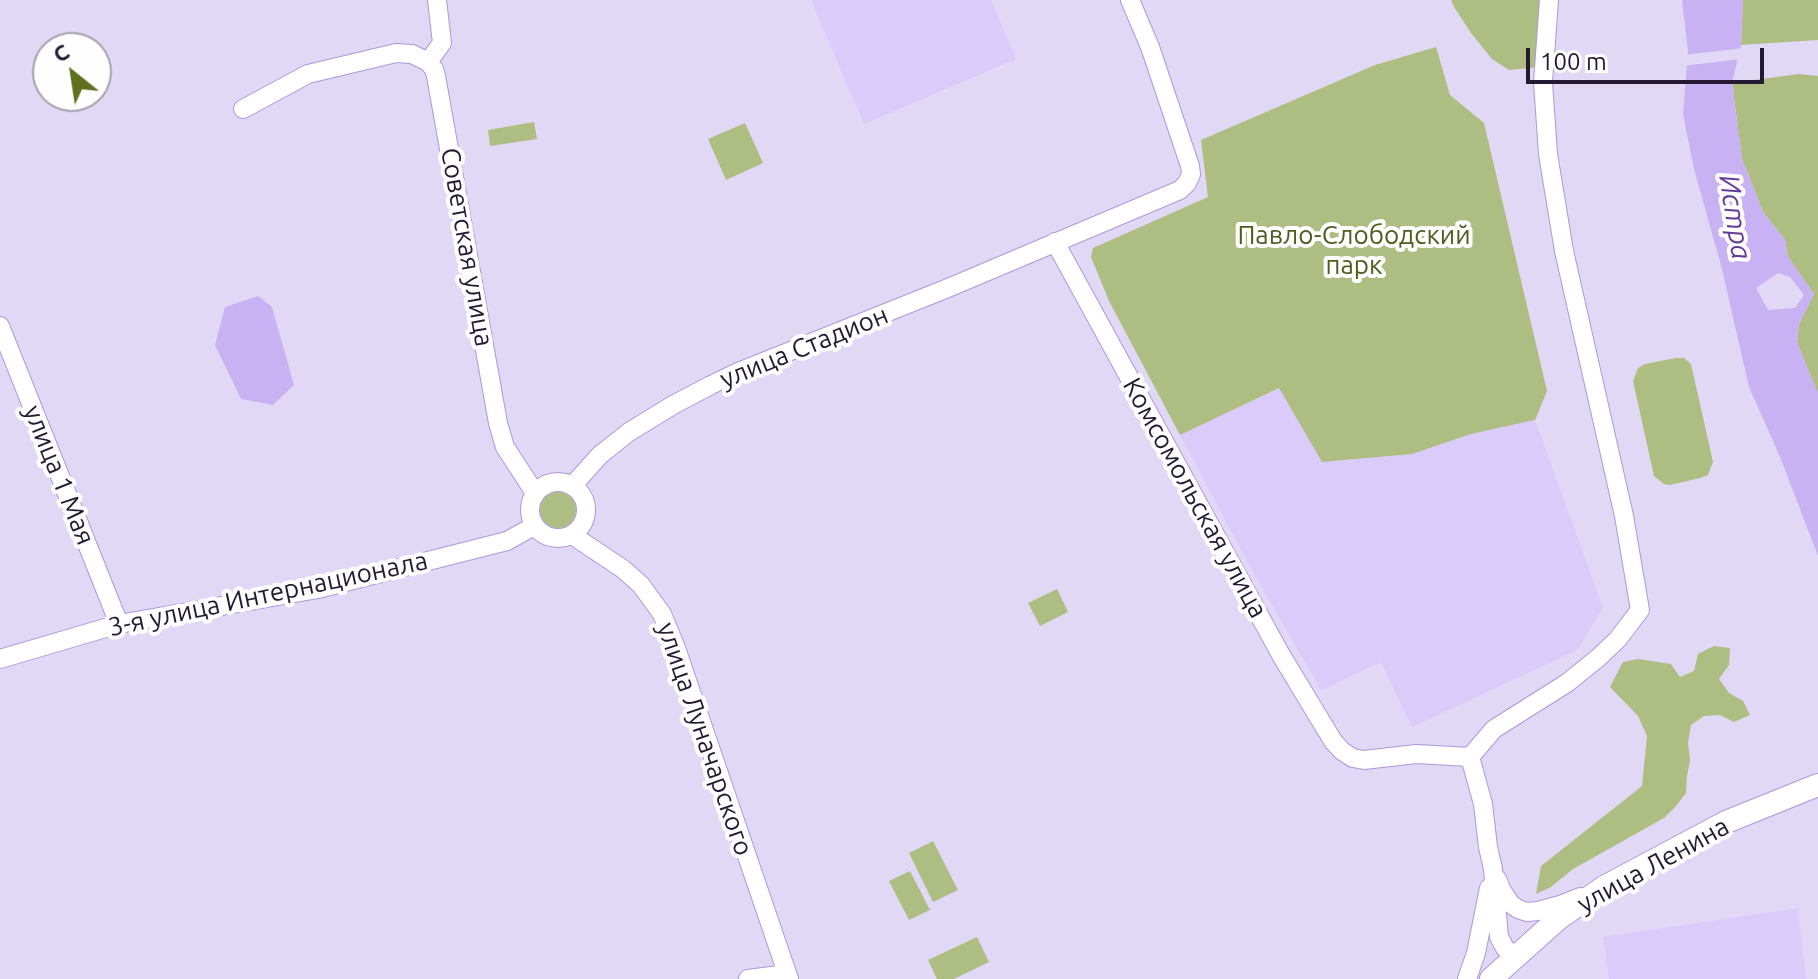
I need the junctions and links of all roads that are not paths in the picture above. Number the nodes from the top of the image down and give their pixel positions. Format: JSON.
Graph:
{"nodes":[{"id":1,"x":437,"y":0,"type":"edge"},
{"id":2,"x":1130,"y":0,"type":"edge"},
{"id":3,"x":1549,"y":0,"type":"edge"},
{"id":4,"x":428,"y":62,"type":"junction"},
{"id":5,"x":243,"y":109,"type":"dead end"},
{"id":6,"x":1055,"y":242,"type":"junction"},
{"id":7,"x":0,"y":326,"type":"edge"},
{"id":8,"x":573,"y":485,"type":"junction"},
{"id":9,"x":535,"y":493,"type":"junction"},
{"id":10,"x":534,"y":526,"type":"junction"},
{"id":11,"x":572,"y":535,"type":"junction"},
{"id":12,"x":119,"y":624,"type":"junction"},
{"id":13,"x":0,"y":659,"type":"edge"},
{"id":14,"x":1470,"y":757,"type":"junction"},
{"id":15,"x":1818,"y":785,"type":"edge"},
{"id":16,"x":1493,"y":869,"type":"junction"},
{"id":17,"x":1604,"y":887,"type":"junction"},
{"id":18,"x":1514,"y":957,"type":"junction"},
{"id":19,"x":788,"y":976,"type":"edge"},
{"id":20,"x":748,"y":979,"type":"edge"},
{"id":21,"x":1467,"y":979,"type":"edge"},
{"id":22,"x":1491,"y":979,"type":"edge"}],
"edges":[{"from":1,"to":4,"type":"street"},
{"from":2,"to":6,"type":"street"},
{"from":3,"to":14,"type":"street"},
{"from":4,"to":5,"type":"street"},
{"from":4,"to":9,"type":"street","name":"Советская улица"},
{"from":6,"to":8,"type":"street","name":"улица Стадион"},
{"from":6,"to":14,"type":"street","name":"Комсомольская улица"},
{"from":7,"to":12,"type":"street","name":"улица 1 Мая"},
{"from":8,"to":9,"type":"street"},
{"from":8,"to":11,"type":"street"},
{"from":9,"to":10,"type":"street"},
{"from":10,"to":11,"type":"street"},
{"from":10,"to":12,"type":"street","name":"3-я улица Интернационала"},
{"from":11,"to":19,"type":"street","name":"улица Луначарского"},
{"from":12,"to":13,"type":"street","name":"3-я улица Интернационала"},
{"from":14,"to":16,"type":"street"},
{"from":15,"to":17,"type":"main road","name":"улица Ленина"},
{"from":16,"to":17,"type":"street"},
{"from":16,"to":18,"type":"street"},
{"from":16,"to":21,"type":"street"},
{"from":17,"to":18,"type":"main road","name":"улица Ленина"},
{"from":18,"to":22,"type":"main road","name":"улица Ленина"},
{"from":19,"to":20,"type":"street"}]}
